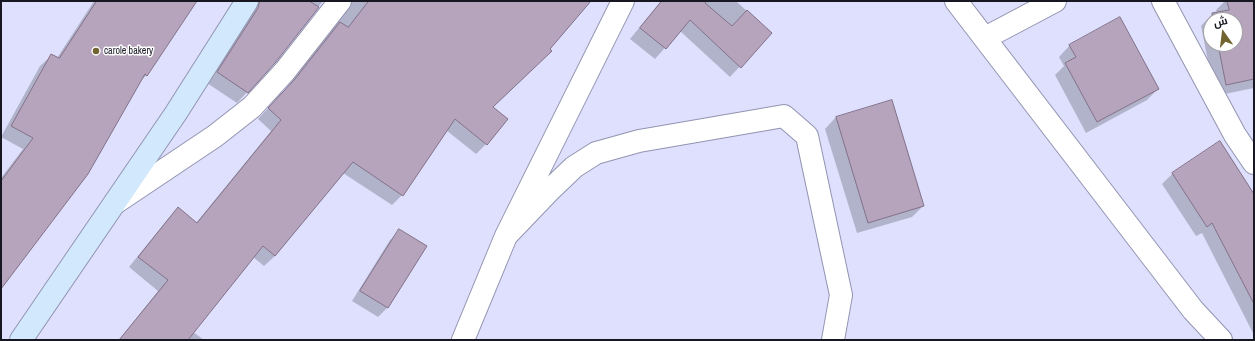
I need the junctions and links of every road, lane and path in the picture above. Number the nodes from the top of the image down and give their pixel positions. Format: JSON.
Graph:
{"nodes":[{"id":1,"x":247,"y":1,"type":"edge"},
{"id":2,"x":340,"y":1,"type":"edge"},
{"id":3,"x":623,"y":1,"type":"edge"},
{"id":4,"x":956,"y":1,"type":"edge"},
{"id":5,"x":1055,"y":1,"type":"edge"},
{"id":6,"x":1163,"y":1,"type":"edge"},
{"id":7,"x":985,"y":38,"type":"junction"},
{"id":8,"x":1254,"y":163,"type":"edge"},
{"id":9,"x":115,"y":203,"type":"junction"},
{"id":10,"x":506,"y":236,"type":"junction"},
{"id":11,"x":21,"y":340,"type":"edge"},
{"id":12,"x":463,"y":340,"type":"edge"},
{"id":13,"x":833,"y":340,"type":"edge"},
{"id":14,"x":1221,"y":340,"type":"edge"}],
"edges":[{"from":1,"to":9,"type":"main road"},
{"from":2,"to":9,"type":"street"},
{"from":3,"to":10,"type":"street"},
{"from":4,"to":7,"type":"street"},
{"from":5,"to":7,"type":"street"},
{"from":6,"to":8,"type":"street"},
{"from":7,"to":14,"type":"street"},
{"from":9,"to":11,"type":"main road"},
{"from":10,"to":12,"type":"street"},
{"from":10,"to":13,"type":"street"}]}
